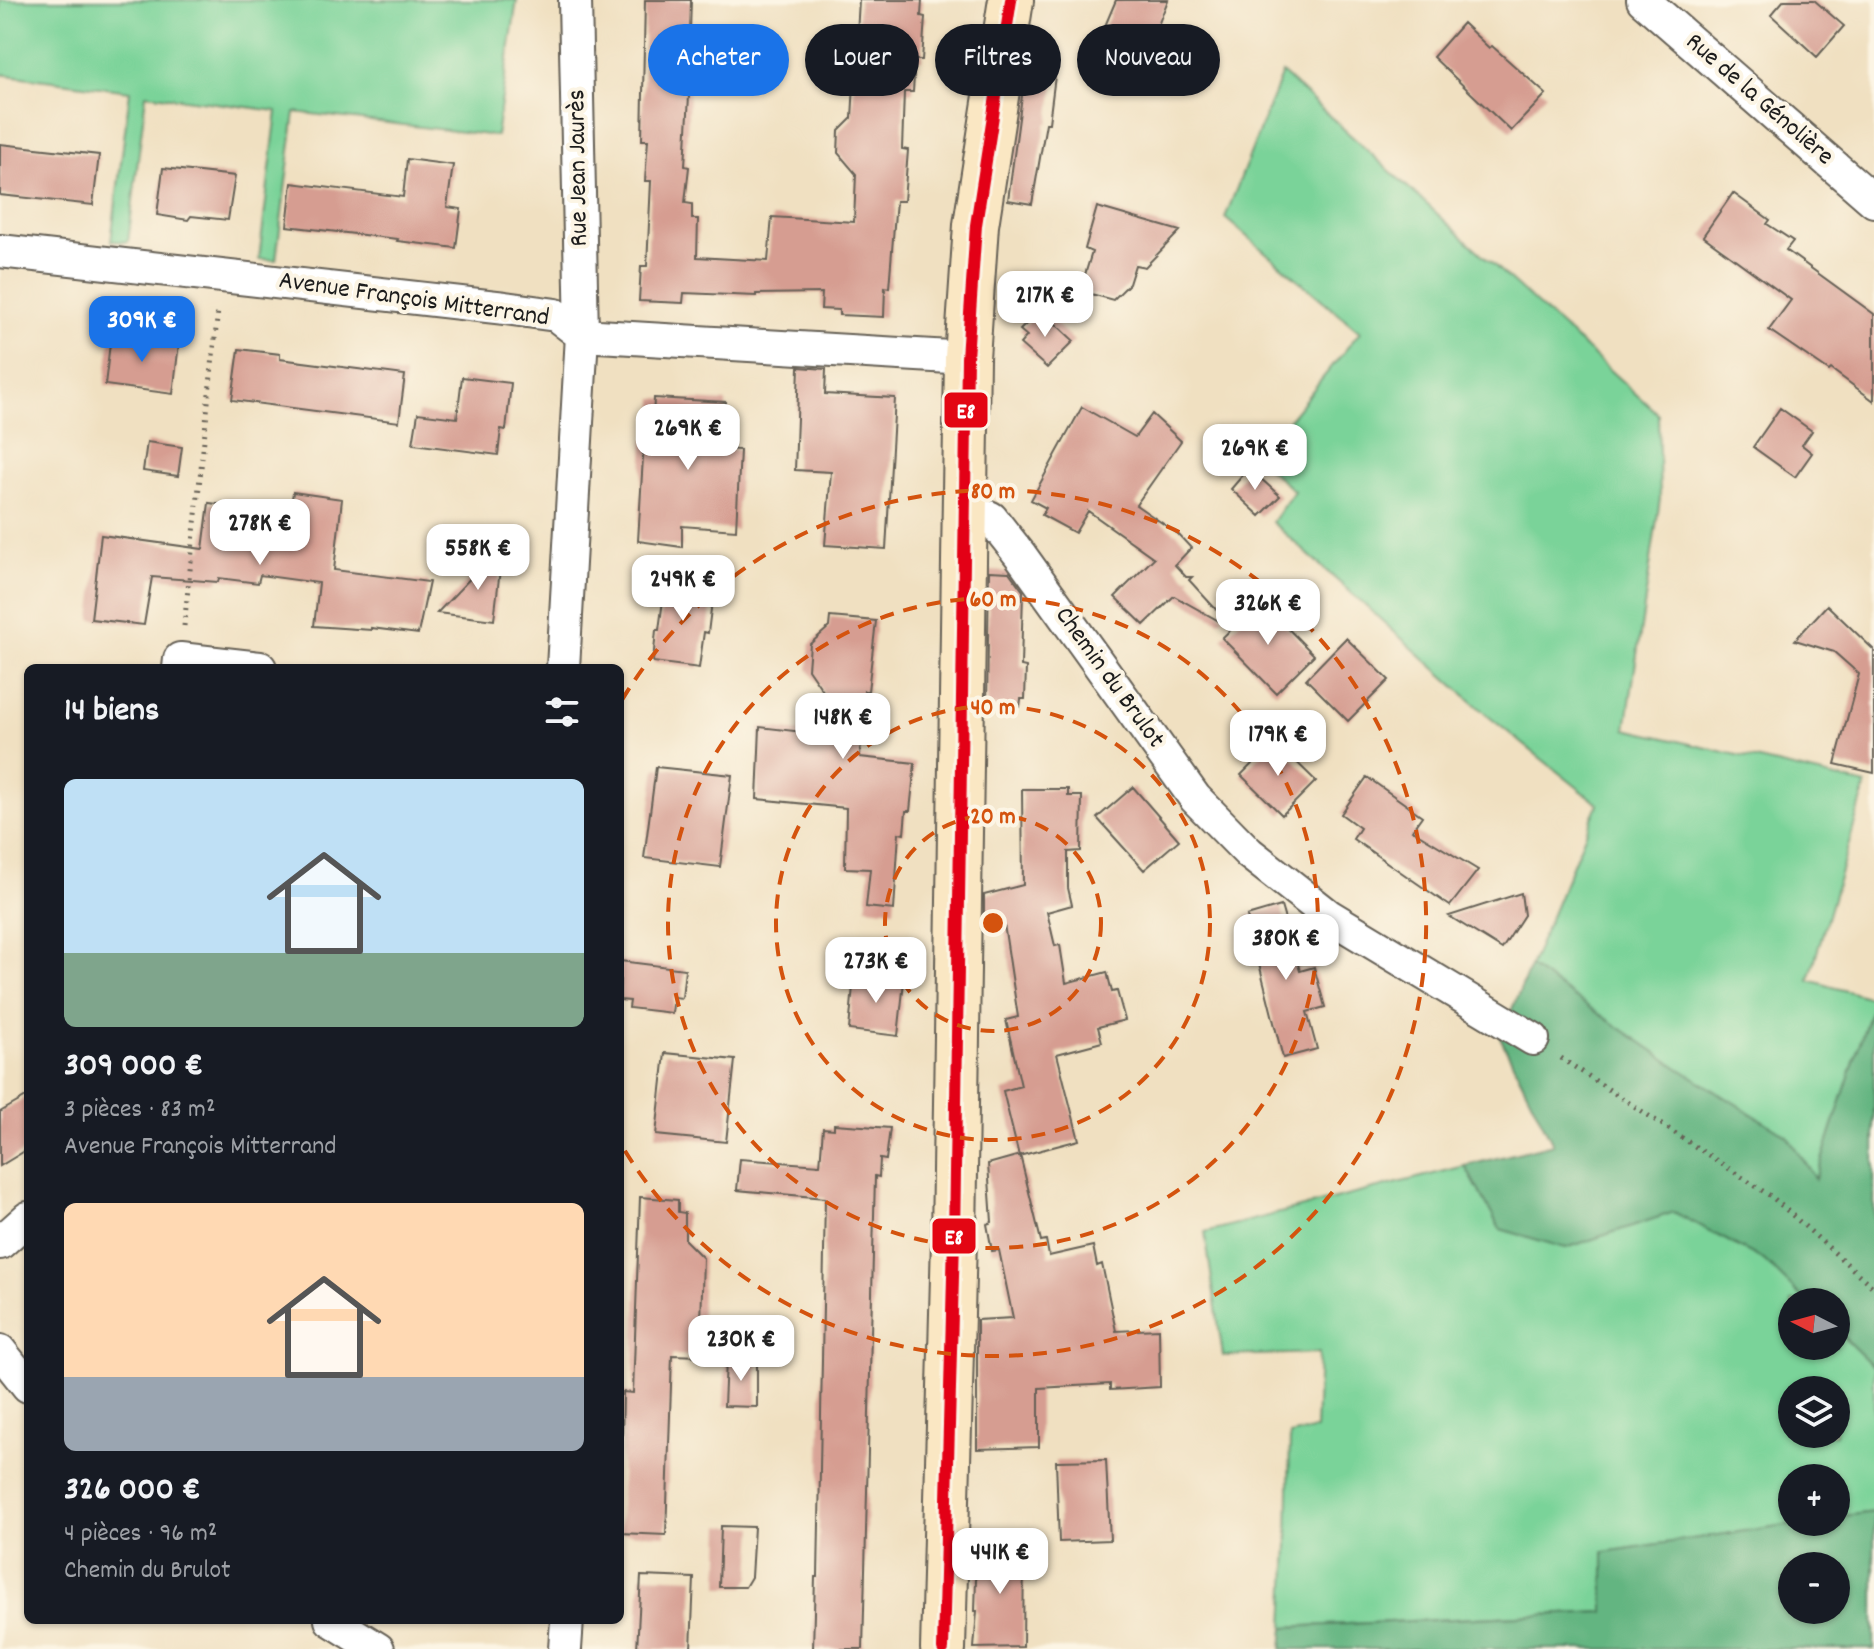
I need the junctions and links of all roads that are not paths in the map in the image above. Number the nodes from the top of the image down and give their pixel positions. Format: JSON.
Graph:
{"nodes":[{"id":1,"x":575,"y":0,"type":"edge"},
{"id":2,"x":1011,"y":0,"type":"edge"},
{"id":3,"x":1643,"y":0,"type":"edge"},
{"id":4,"x":1874,"y":201,"type":"edge"},
{"id":5,"x":0,"y":251,"type":"edge"},
{"id":6,"x":582,"y":335,"type":"junction"},
{"id":7,"x":967,"y":358,"type":"junction"},
{"id":8,"x":964,"y":506,"type":"junction"},
{"id":9,"x":563,"y":664,"type":"edge"},
{"id":10,"x":1533,"y":1039,"type":"road end"},
{"id":11,"x":24,"y":1222,"type":"edge"},
{"id":12,"x":0,"y":1243,"type":"edge"},
{"id":13,"x":0,"y":1351,"type":"edge"},
{"id":14,"x":24,"y":1381,"type":"edge"},
{"id":15,"x":337,"y":1624,"type":"edge"},
{"id":16,"x":567,"y":1624,"type":"edge"},
{"id":17,"x":378,"y":1649,"type":"edge"},
{"id":18,"x":565,"y":1649,"type":"edge"},
{"id":19,"x":943,"y":1649,"type":"edge"}],
"edges":[{"from":1,"to":6,"type":"street","name":"Rue Jean Jaurès"},
{"from":2,"to":7,"type":"main road"},
{"from":3,"to":4,"type":"street","name":"Rue de la Génolière"},
{"from":5,"to":6,"type":"street","name":"Avenue François Mitterrand"},
{"from":6,"to":7,"type":"street","name":"Avenue François Mitterrand"},
{"from":6,"to":9,"type":"street","name":"Rue Jean Jaurès"},
{"from":7,"to":8,"type":"main road"},
{"from":8,"to":10,"type":"street","name":"Chemin du Brulot"},
{"from":8,"to":19,"type":"main road"},
{"from":11,"to":12,"type":"street"},
{"from":13,"to":14,"type":"street"},
{"from":15,"to":17,"type":"street"},
{"from":16,"to":18,"type":"street"}]}
